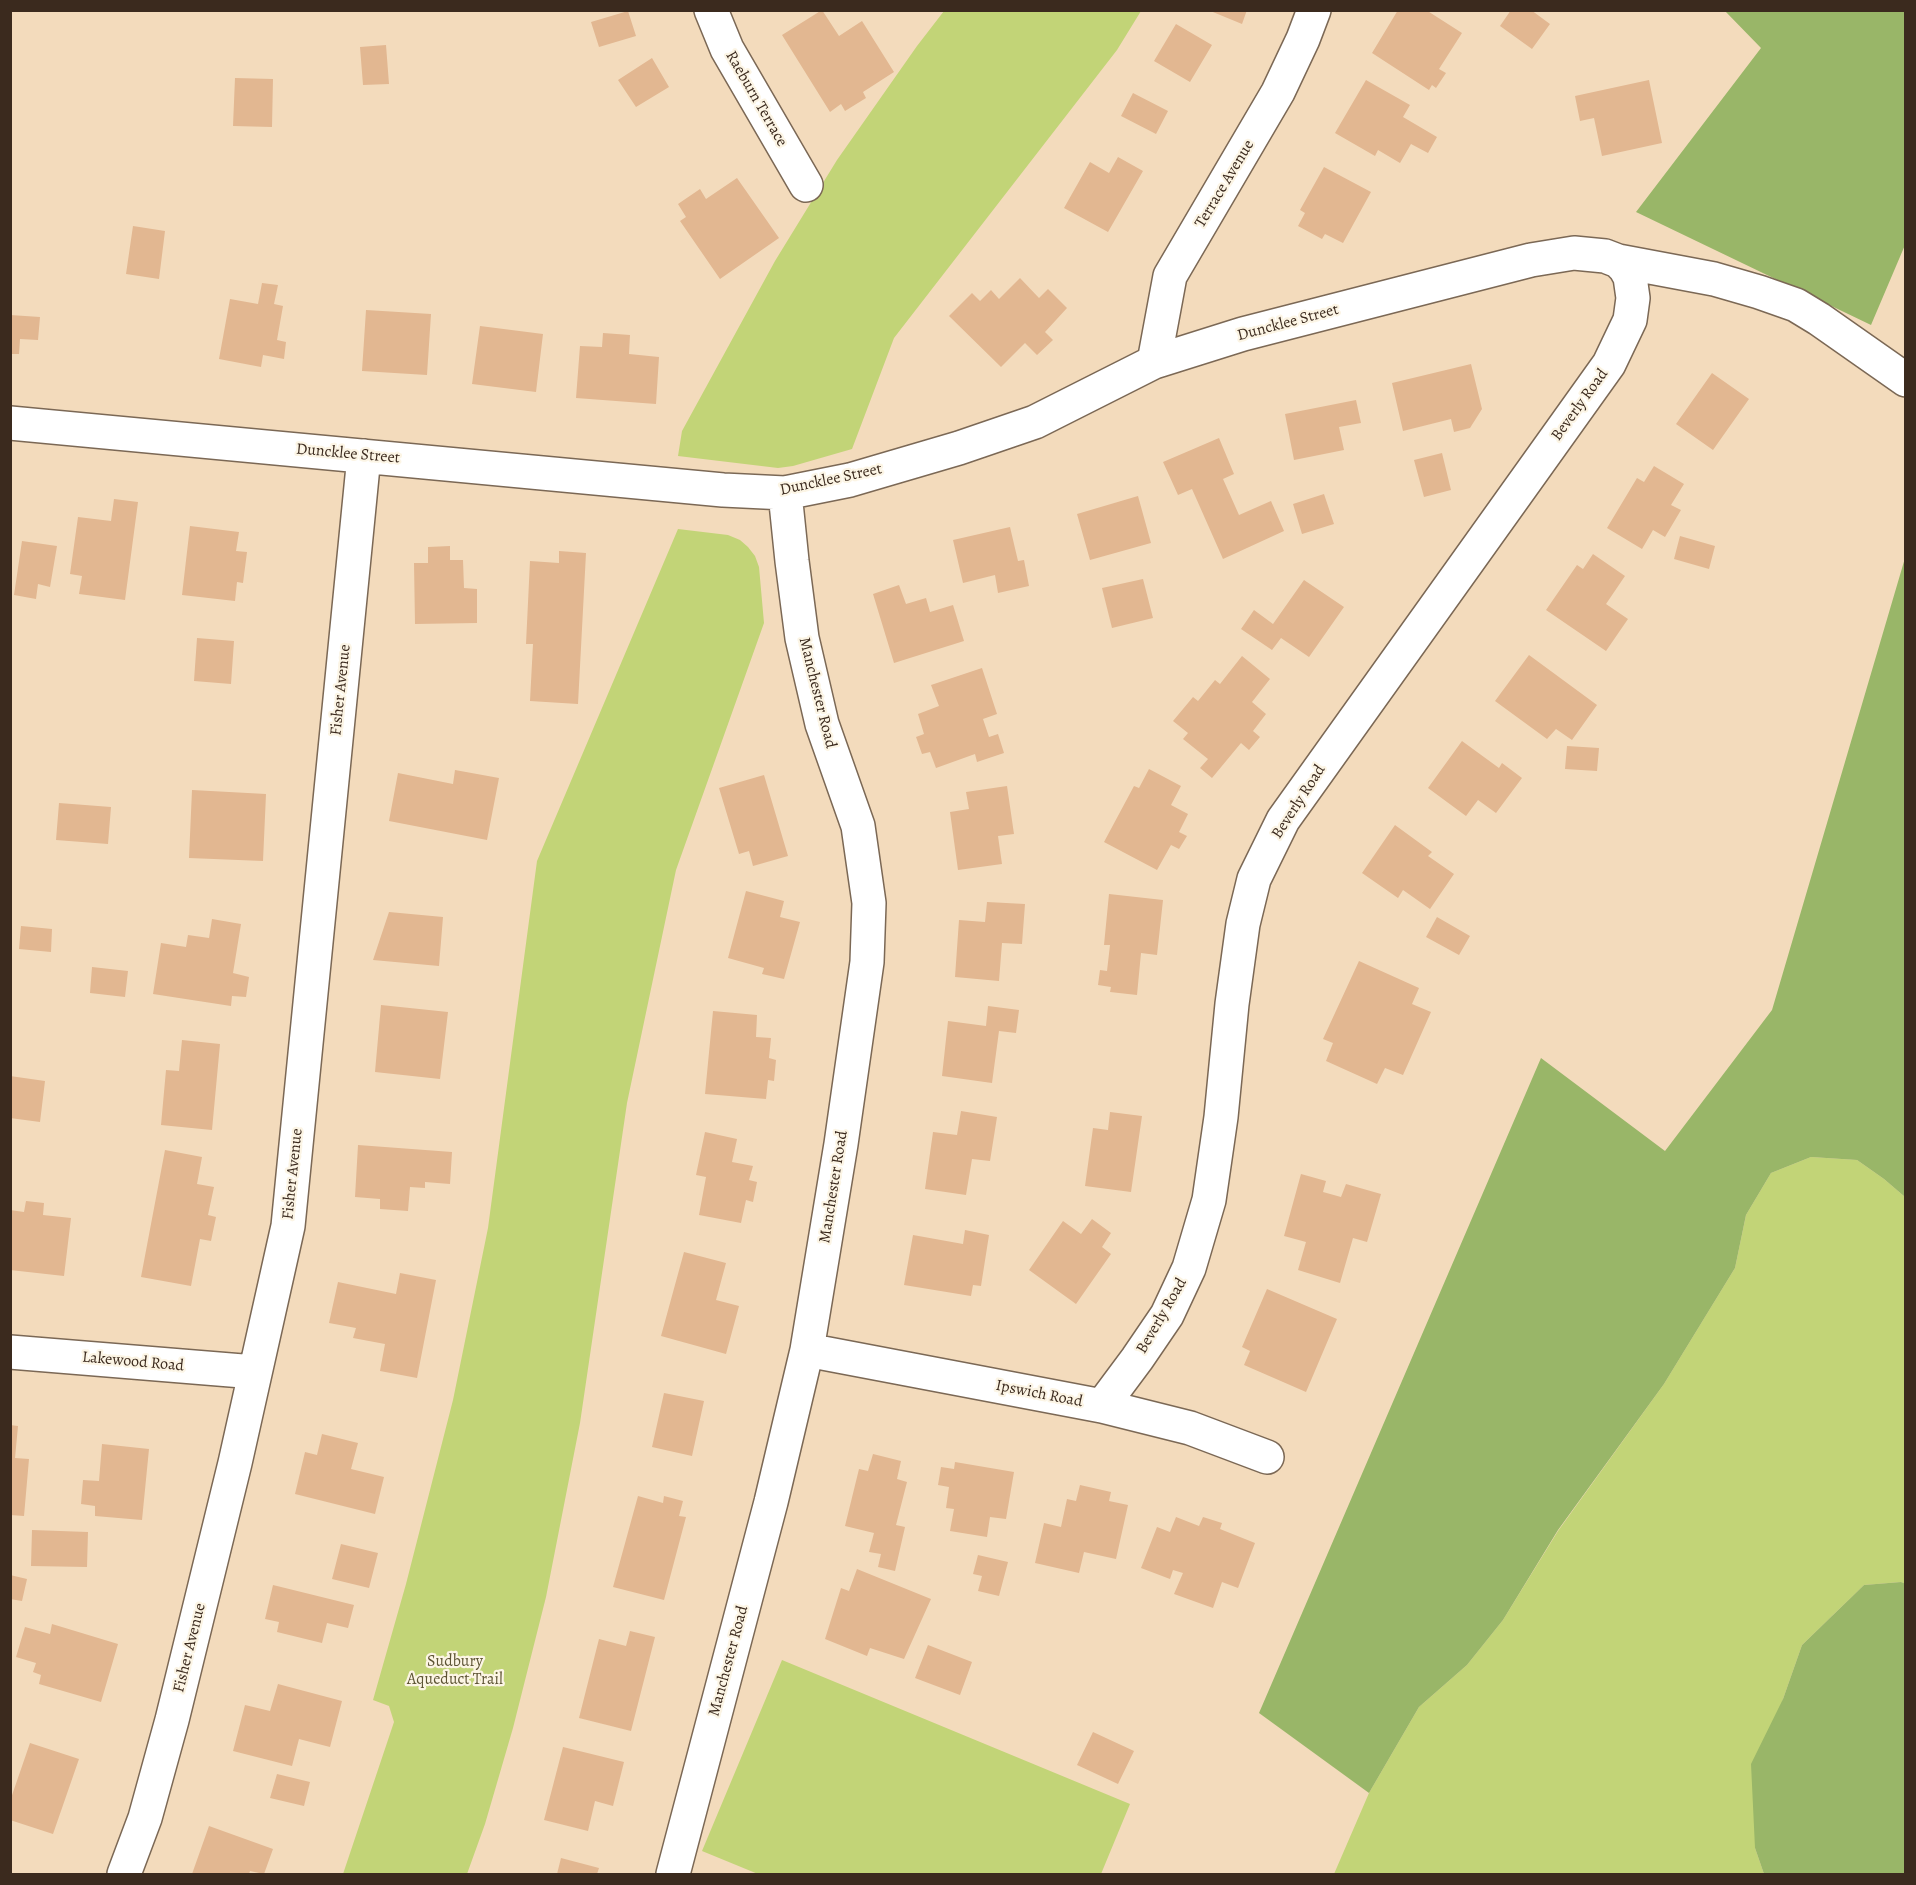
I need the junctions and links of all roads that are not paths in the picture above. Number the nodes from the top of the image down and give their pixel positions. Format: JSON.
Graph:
{"nodes":[{"id":1,"x":711,"y":10,"type":"edge"},
{"id":2,"x":1314,"y":10,"type":"edge"},
{"id":3,"x":806,"y":184,"type":"dead end"},
{"id":4,"x":1618,"y":261,"type":"junction"},
{"id":5,"x":1154,"y":362,"type":"junction"},
{"id":6,"x":1905,"y":380,"type":"edge"},
{"id":7,"x":10,"y":423,"type":"edge"},
{"id":8,"x":364,"y":456,"type":"junction"},
{"id":9,"x":785,"y":493,"type":"junction"},
{"id":10,"x":807,"y":1350,"type":"junction"},
{"id":11,"x":10,"y":1352,"type":"edge"},
{"id":12,"x":255,"y":1372,"type":"junction"},
{"id":13,"x":1102,"y":1406,"type":"junction"},
{"id":14,"x":1267,"y":1456,"type":"dead end"},
{"id":15,"x":124,"y":1875,"type":"edge"},
{"id":16,"x":673,"y":1875,"type":"edge"}],
"edges":[{"from":1,"to":3,"type":"street","name":"Raeburn Terrace"},
{"from":2,"to":5,"type":"street","name":"Terrace Avenue"},
{"from":4,"to":5,"type":"street","name":"Duncklee Street"},
{"from":4,"to":6,"type":"street","name":"Duncklee Street"},
{"from":4,"to":13,"type":"street","name":"Beverly Road"},
{"from":5,"to":9,"type":"street","name":"Duncklee Street"},
{"from":7,"to":8,"type":"street","name":"Duncklee Street"},
{"from":8,"to":9,"type":"street","name":"Duncklee Street"},
{"from":8,"to":12,"type":"street","name":"Fisher Avenue"},
{"from":9,"to":10,"type":"street","name":"Manchester Road"},
{"from":10,"to":13,"type":"street","name":"Ipswich Road"},
{"from":10,"to":16,"type":"street","name":"Manchester Road"},
{"from":11,"to":12,"type":"street","name":"Lakewood Road"},
{"from":12,"to":15,"type":"street","name":"Fisher Avenue"},
{"from":13,"to":14,"type":"street","name":"Ipswich Road"}]}
